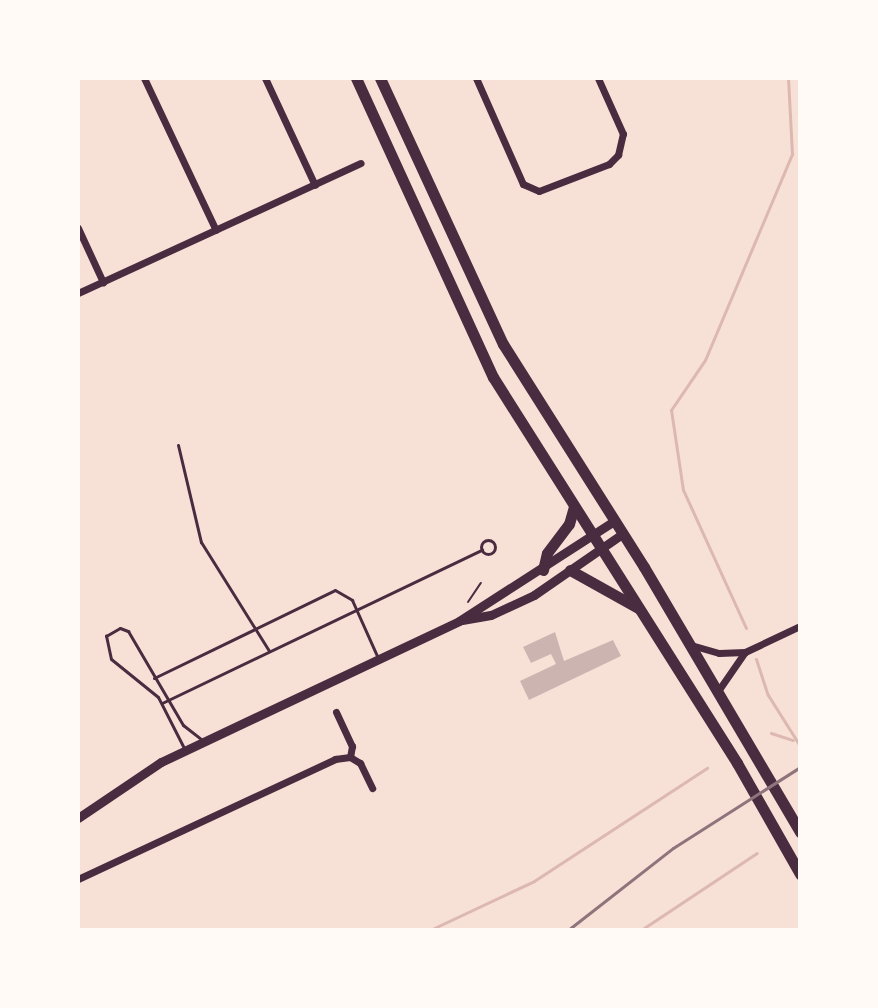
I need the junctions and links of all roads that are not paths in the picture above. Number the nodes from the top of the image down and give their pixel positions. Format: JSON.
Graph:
{"nodes":[{"id":1,"x":144,"y":78,"type":"edge"},
{"id":2,"x":265,"y":78,"type":"edge"},
{"id":3,"x":356,"y":78,"type":"edge"},
{"id":4,"x":380,"y":78,"type":"edge"},
{"id":5,"x":476,"y":78,"type":"edge"},
{"id":6,"x":598,"y":78,"type":"edge"},
{"id":7,"x":361,"y":163,"type":"dead end"},
{"id":8,"x":315,"y":185,"type":"junction"},
{"id":9,"x":78,"y":228,"type":"edge"},
{"id":10,"x":216,"y":230,"type":"junction"},
{"id":11,"x":103,"y":282,"type":"junction"},
{"id":12,"x":78,"y":293,"type":"edge"},
{"id":13,"x":178,"y":445,"type":"dead end"},
{"id":14,"x":574,"y":507,"type":"junction"},
{"id":15,"x":614,"y":521,"type":"junction"},
{"id":16,"x":622,"y":534,"type":"junction"},
{"id":17,"x":592,"y":536,"type":"junction"},
{"id":18,"x":600,"y":549,"type":"junction"},
{"id":19,"x":482,"y":550,"type":"dead end"},
{"id":20,"x":543,"y":570,"type":"junction"},
{"id":21,"x":570,"y":570,"type":"junction"},
{"id":22,"x":638,"y":608,"type":"junction"},
{"id":23,"x":355,"y":609,"type":"junction"},
{"id":24,"x":459,"y":621,"type":"junction"},
{"id":25,"x":257,"y":626,"type":"junction"},
{"id":26,"x":800,"y":626,"type":"edge"},
{"id":27,"x":691,"y":645,"type":"junction"},
{"id":28,"x":269,"y":651,"type":"junction"},
{"id":29,"x":745,"y":652,"type":"junction"},
{"id":30,"x":378,"y":659,"type":"junction"},
{"id":31,"x":154,"y":678,"type":"junction"},
{"id":32,"x":718,"y":691,"type":"junction"},
{"id":33,"x":170,"y":699,"type":"junction"},
{"id":34,"x":162,"y":703,"type":"junction"},
{"id":35,"x":336,"y":712,"type":"dead end"},
{"id":36,"x":203,"y":740,"type":"junction"},
{"id":37,"x":185,"y":750,"type":"junction"},
{"id":38,"x":350,"y":757,"type":"junction"},
{"id":39,"x":372,"y":788,"type":"dead end"},
{"id":40,"x":78,"y":818,"type":"edge"},
{"id":41,"x":800,"y":832,"type":"edge"},
{"id":42,"x":800,"y":874,"type":"edge"},
{"id":43,"x":78,"y":879,"type":"edge"}],
"edges":[{"from":1,"to":10,"type":"street"},
{"from":2,"to":8,"type":"street"},
{"from":3,"to":14,"type":"main road"},
{"from":4,"to":15,"type":"main road"},
{"from":5,"to":6,"type":"street"},
{"from":7,"to":8,"type":"street"},
{"from":8,"to":10,"type":"street"},
{"from":9,"to":11,"type":"street"},
{"from":10,"to":11,"type":"street"},
{"from":11,"to":12,"type":"street"},
{"from":13,"to":25,"type":"lane"},
{"from":14,"to":17,"type":"main road"},
{"from":14,"to":20,"type":"main road"},
{"from":15,"to":16,"type":"main road"},
{"from":15,"to":17,"type":"street"},
{"from":16,"to":18,"type":"street"},
{"from":16,"to":27,"type":"main road"},
{"from":17,"to":18,"type":"main road"},
{"from":17,"to":20,"type":"street"},
{"from":18,"to":21,"type":"street"},
{"from":18,"to":22,"type":"main road"},
{"from":19,"to":23,"type":"lane"},
{"from":20,"to":24,"type":"street"},
{"from":21,"to":22,"type":"main road"},
{"from":21,"to":24,"type":"street"},
{"from":22,"to":42,"type":"main road"},
{"from":23,"to":25,"type":"lane"},
{"from":23,"to":28,"type":"lane"},
{"from":23,"to":30,"type":"lane"},
{"from":24,"to":30,"type":"street"},
{"from":25,"to":28,"type":"lane"},
{"from":25,"to":31,"type":"lane"},
{"from":26,"to":29,"type":"street"},
{"from":27,"to":29,"type":"street"},
{"from":27,"to":32,"type":"main road"},
{"from":28,"to":33,"type":"lane"},
{"from":29,"to":32,"type":"street"},
{"from":30,"to":36,"type":"street"},
{"from":31,"to":33,"type":"lane"},
{"from":31,"to":34,"type":"lane"},
{"from":32,"to":41,"type":"main road"},
{"from":33,"to":34,"type":"lane"},
{"from":33,"to":36,"type":"lane"},
{"from":34,"to":37,"type":"lane"},
{"from":35,"to":38,"type":"street"},
{"from":36,"to":37,"type":"street"},
{"from":37,"to":40,"type":"street"},
{"from":38,"to":39,"type":"street"},
{"from":38,"to":43,"type":"street"}]}
